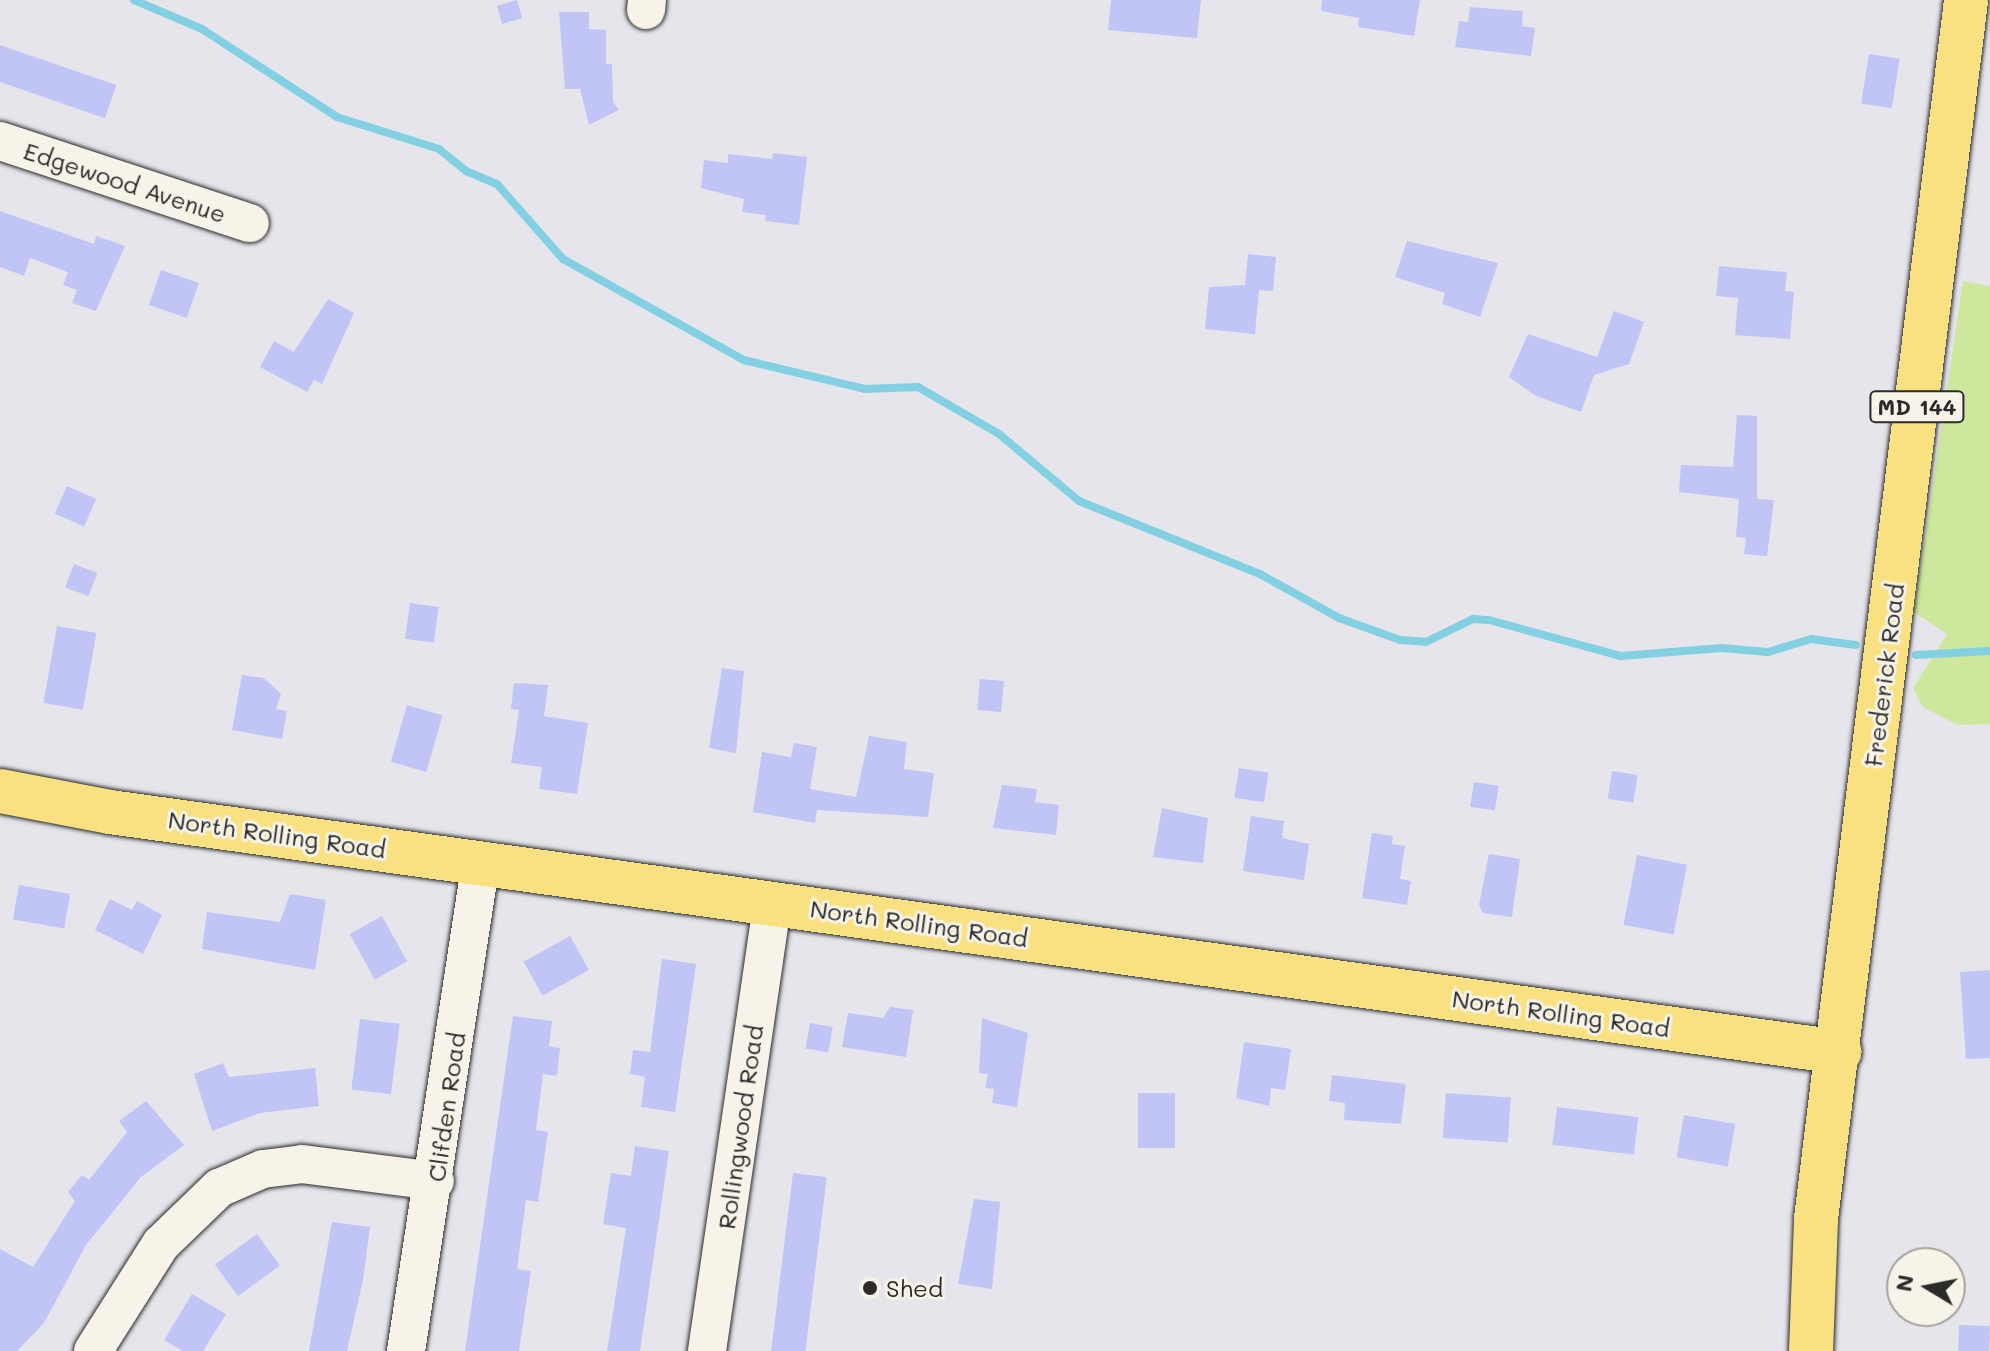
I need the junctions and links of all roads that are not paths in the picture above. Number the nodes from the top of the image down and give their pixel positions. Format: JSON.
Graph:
{"nodes":[{"id":1,"x":1966,"y":0,"type":"edge"},
{"id":2,"x":0,"y":141,"type":"edge"},
{"id":3,"x":250,"y":223,"type":"dead end"},
{"id":4,"x":0,"y":791,"type":"edge"},
{"id":5,"x":481,"y":861,"type":"junction"},
{"id":6,"x":772,"y":903,"type":"junction"},
{"id":7,"x":1839,"y":1052,"type":"junction"},
{"id":8,"x":435,"y":1181,"type":"junction"},
{"id":9,"x":93,"y":1351,"type":"edge"},
{"id":10,"x":406,"y":1351,"type":"edge"},
{"id":11,"x":707,"y":1351,"type":"edge"},
{"id":12,"x":1811,"y":1351,"type":"edge"}],
"edges":[{"from":1,"to":7,"type":"main road","name":"Frederick Road","number":"MD 144"},
{"from":2,"to":3,"type":"street","name":"Edgewood Avenue"},
{"from":4,"to":5,"type":"main road","name":"North Rolling Road"},
{"from":5,"to":6,"type":"main road","name":"North Rolling Road"},
{"from":5,"to":8,"type":"street","name":"Clifden Road"},
{"from":6,"to":7,"type":"main road","name":"North Rolling Road"},
{"from":6,"to":11,"type":"street","name":"Rollingwood Road"},
{"from":7,"to":12,"type":"main road","name":"Frederick Road","number":"MD 144"},
{"from":8,"to":9,"type":"street"},
{"from":8,"to":10,"type":"street","name":"Clifden Road"}]}
